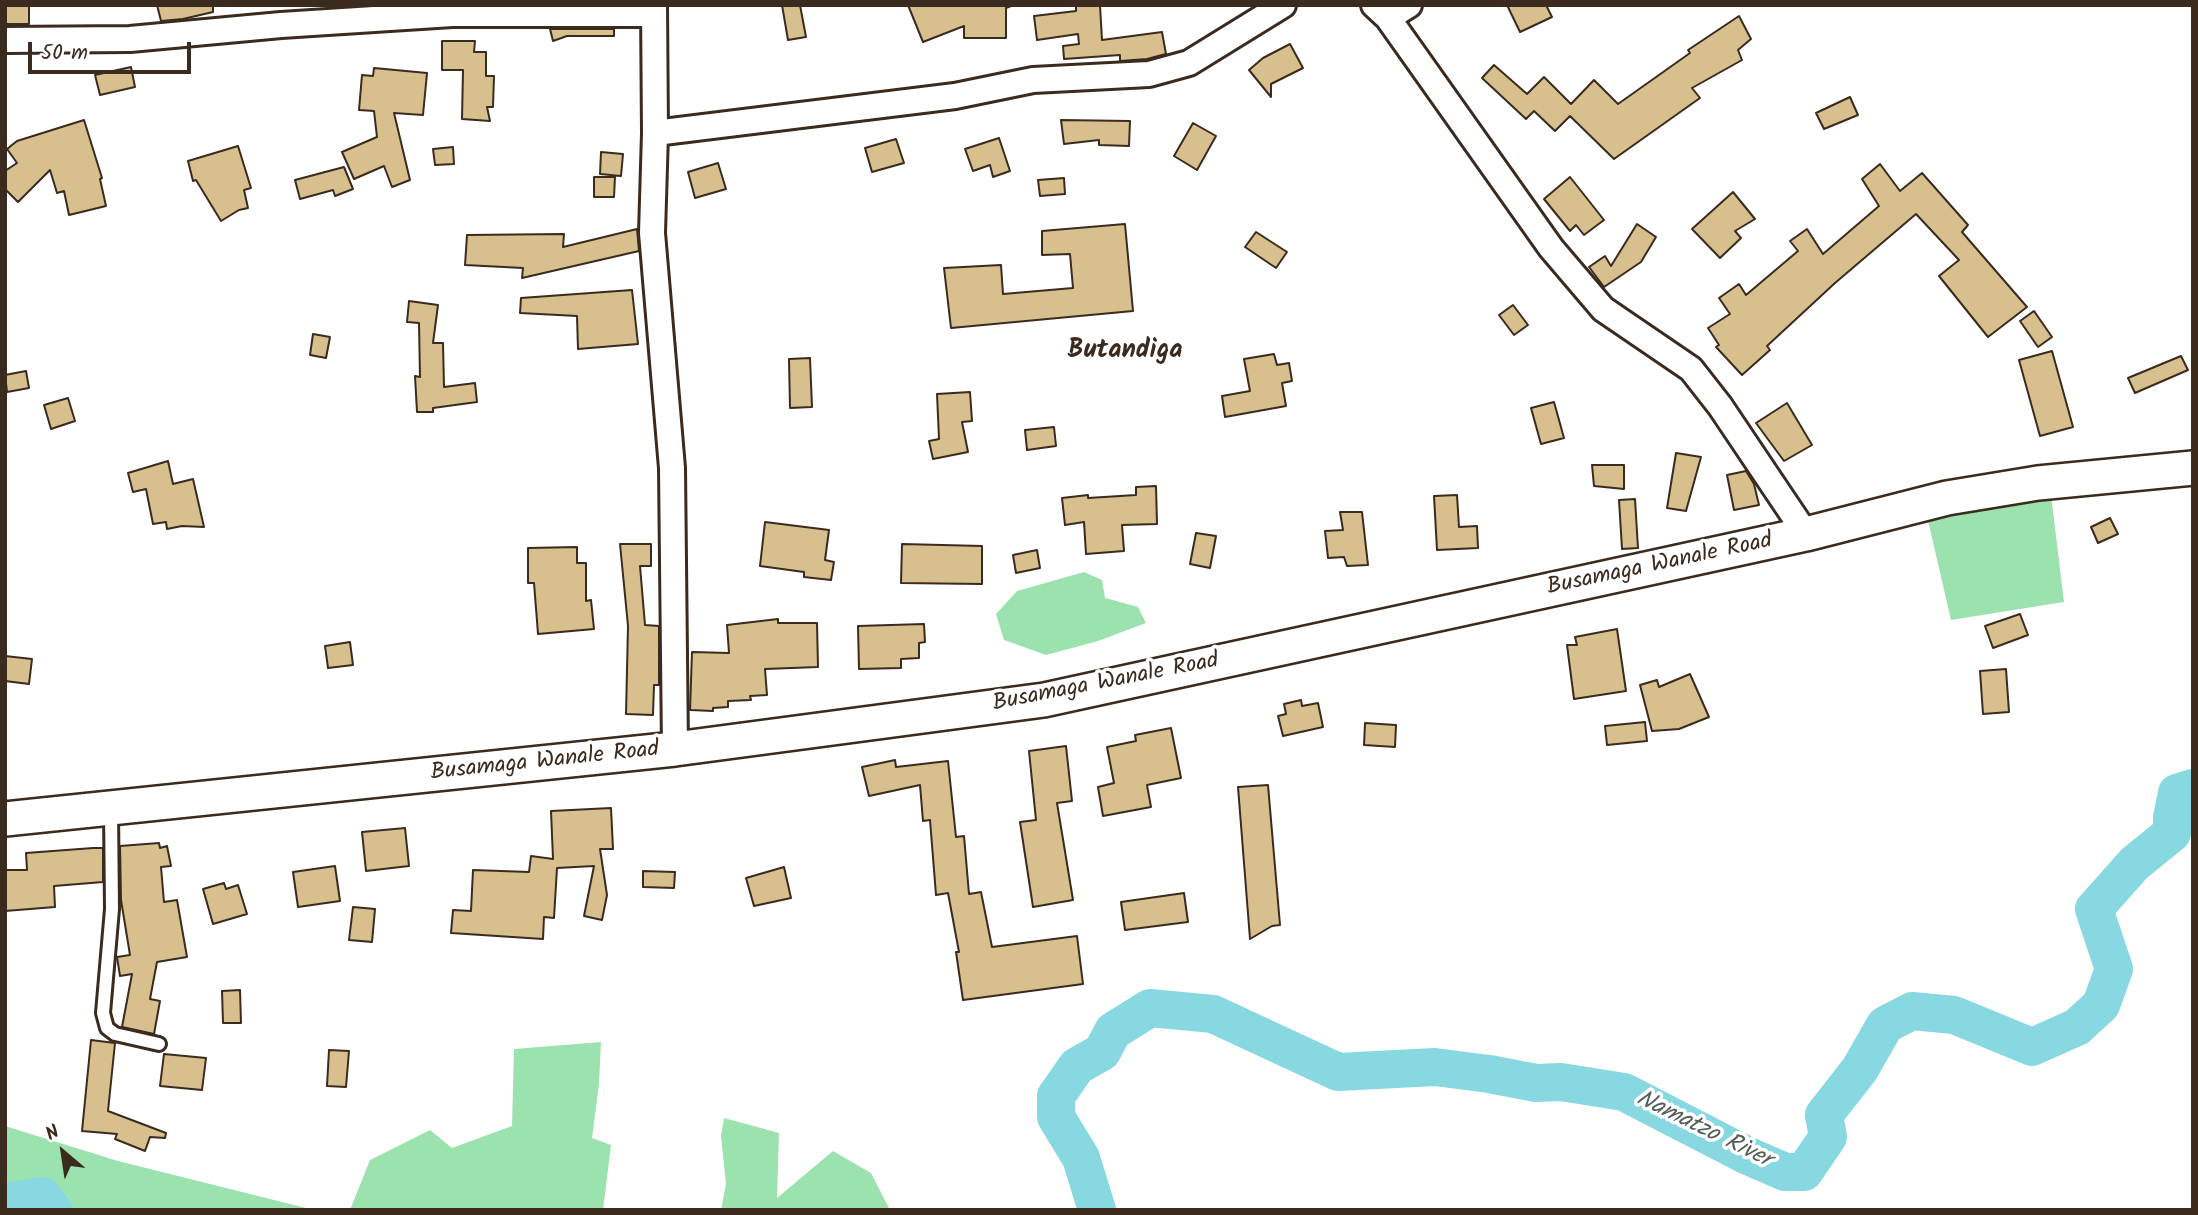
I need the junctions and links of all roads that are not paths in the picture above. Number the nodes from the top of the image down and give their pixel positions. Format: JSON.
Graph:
{"nodes":[{"id":1,"x":1283,"y":5,"type":"edge"},
{"id":2,"x":654,"y":9,"type":"edge"},
{"id":3,"x":1390,"y":9,"type":"edge"},
{"id":4,"x":5,"y":40,"type":"edge"},
{"id":5,"x":655,"y":133,"type":"junction"},
{"id":6,"x":2193,"y":468,"type":"edge"},
{"id":7,"x":1807,"y":534,"type":"junction"},
{"id":8,"x":675,"y":749,"type":"junction"},
{"id":9,"x":111,"y":809,"type":"junction"},
{"id":10,"x":5,"y":819,"type":"edge"},
{"id":11,"x":159,"y":1044,"type":"dead end"}],
"edges":[{"from":1,"to":5,"type":"street"},
{"from":2,"to":4,"type":"street"},
{"from":2,"to":5,"type":"street"},
{"from":3,"to":7,"type":"street"},
{"from":5,"to":8,"type":"street"},
{"from":6,"to":7,"type":"street","name":"Busamaga Wanale Road"},
{"from":7,"to":8,"type":"street","name":"Busamaga Wanale Road"},
{"from":8,"to":9,"type":"street","name":"Busamaga Wanale Road"},
{"from":9,"to":10,"type":"street","name":"Busamaga Wanale Road"},
{"from":9,"to":11,"type":"lane"}]}
